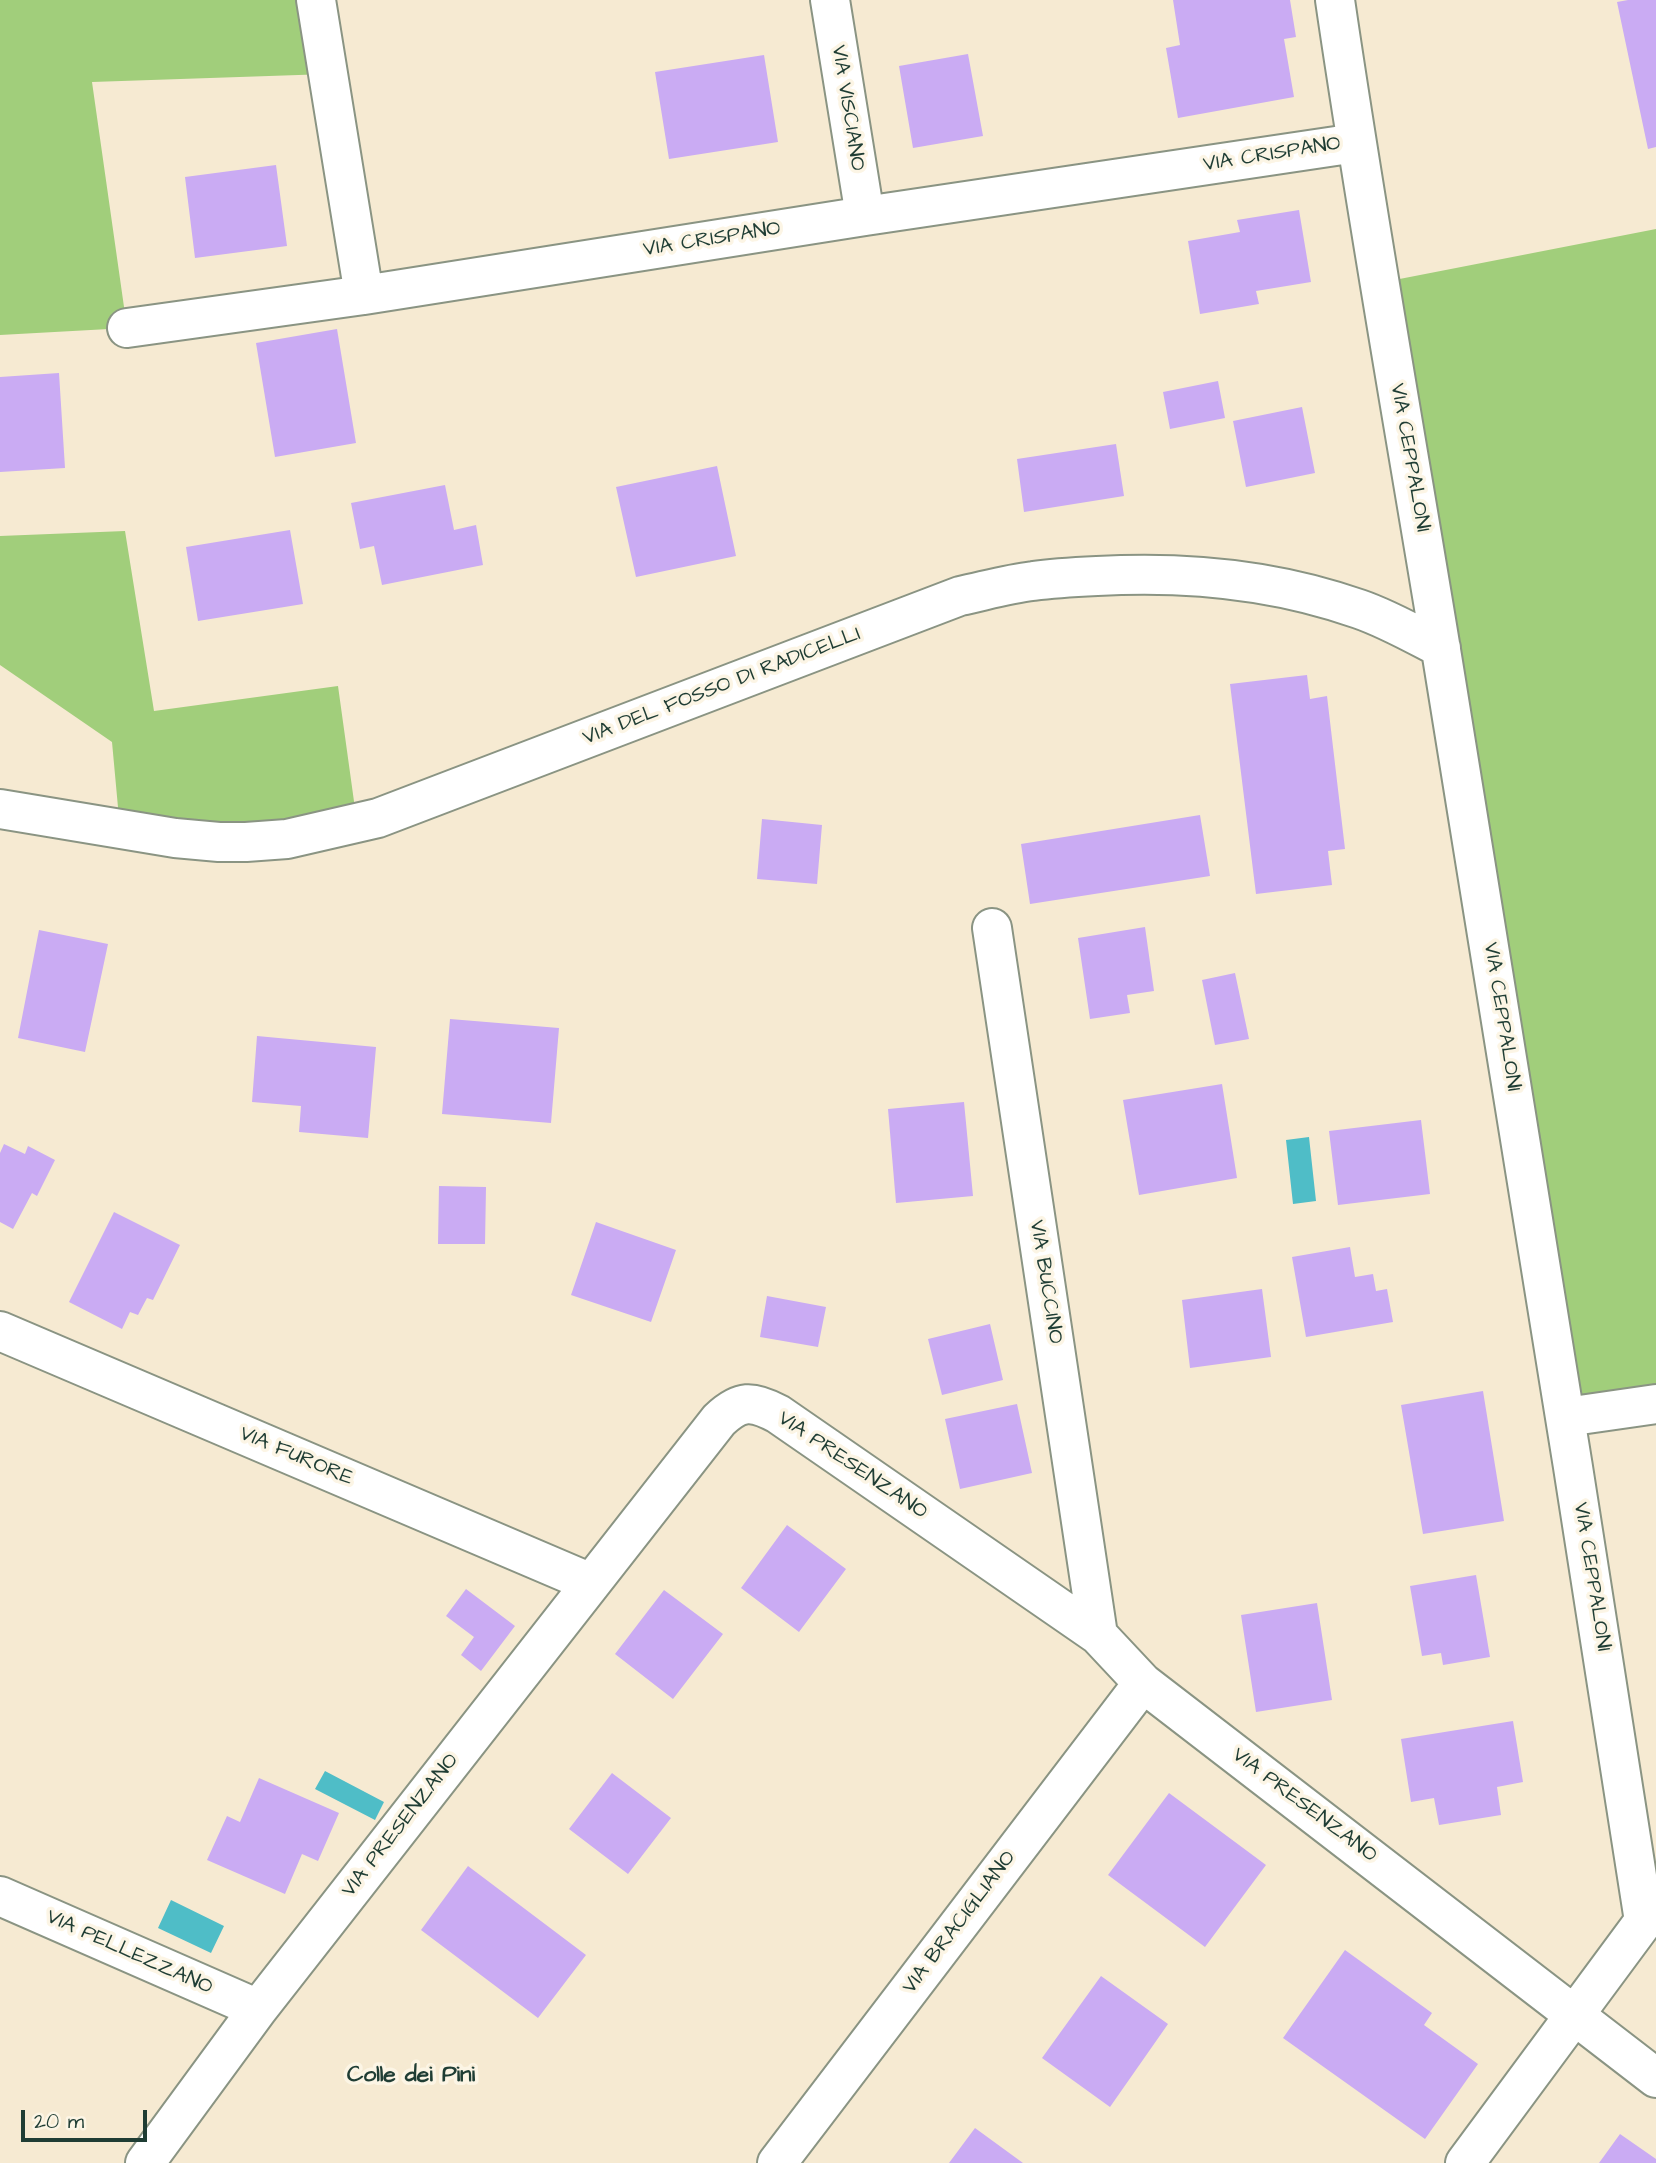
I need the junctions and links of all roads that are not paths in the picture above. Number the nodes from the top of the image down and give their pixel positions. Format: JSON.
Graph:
{"nodes":[{"id":1,"x":316,"y":0,"type":"edge"},
{"id":2,"x":830,"y":0,"type":"edge"},
{"id":3,"x":1335,"y":0,"type":"edge"},
{"id":4,"x":1356,"y":143,"type":"junction"},
{"id":5,"x":865,"y":216,"type":"junction"},
{"id":6,"x":364,"y":295,"type":"junction"},
{"id":7,"x":127,"y":328,"type":"dead end"},
{"id":8,"x":1441,"y":648,"type":"junction"},
{"id":9,"x":0,"y":809,"type":"edge"},
{"id":10,"x":992,"y":928,"type":"dead end"},
{"id":11,"x":0,"y":1331,"type":"edge"},
{"id":12,"x":1656,"y":1404,"type":"edge"},
{"id":13,"x":1566,"y":1418,"type":"junction"},
{"id":14,"x":591,"y":1583,"type":"junction"},
{"id":15,"x":1098,"y":1635,"type":"junction"},
{"id":16,"x":1143,"y":1683,"type":"junction"},
{"id":17,"x":0,"y":1896,"type":"edge"},
{"id":18,"x":1650,"y":1920,"type":"edge"},
{"id":19,"x":258,"y":2009,"type":"junction"},
{"id":20,"x":1576,"y":2015,"type":"junction"},
{"id":21,"x":1656,"y":2078,"type":"edge"},
{"id":22,"x":145,"y":2163,"type":"edge"},
{"id":23,"x":777,"y":2163,"type":"edge"},
{"id":24,"x":1465,"y":2163,"type":"edge"}],
"edges":[{"from":1,"to":6,"type":"street"},
{"from":2,"to":5,"type":"street","name":"VIA VISCIANO"},
{"from":3,"to":4,"type":"street","name":"VIA CEPPALONI"},
{"from":4,"to":5,"type":"street","name":"VIA CRISPANO"},
{"from":4,"to":8,"type":"street","name":"VIA CEPPALONI"},
{"from":5,"to":6,"type":"street","name":"VIA CRISPANO"},
{"from":6,"to":7,"type":"street","name":"VIA CRISPANO"},
{"from":8,"to":9,"type":"street","name":"VIA DEL FOSSO DI RADICELLI"},
{"from":8,"to":13,"type":"street","name":"VIA CEPPALONI"},
{"from":10,"to":15,"type":"street","name":"VIA BUCCINO"},
{"from":11,"to":14,"type":"street","name":"VIA FURORE"},
{"from":12,"to":13,"type":"street"},
{"from":13,"to":18,"type":"street","name":"VIA CEPPALONI"},
{"from":14,"to":15,"type":"street","name":"VIA PRESENZANO"},
{"from":14,"to":19,"type":"street","name":"VIA PRESENZANO"},
{"from":15,"to":16,"type":"street","name":"VIA PRESENZANO"},
{"from":16,"to":20,"type":"street","name":"VIA PRESENZANO"},
{"from":16,"to":23,"type":"street","name":"VIA BRACIGLIANO"},
{"from":17,"to":19,"type":"street","name":"VIA PELLEZZANO"},
{"from":18,"to":20,"type":"street","name":"VIA CEPPALONI"},
{"from":19,"to":22,"type":"street","name":"VIA PRESENZANO"},
{"from":20,"to":21,"type":"street","name":"VIA PRESENZANO"},
{"from":20,"to":24,"type":"street","name":"VIA CEPPALONI"}]}
